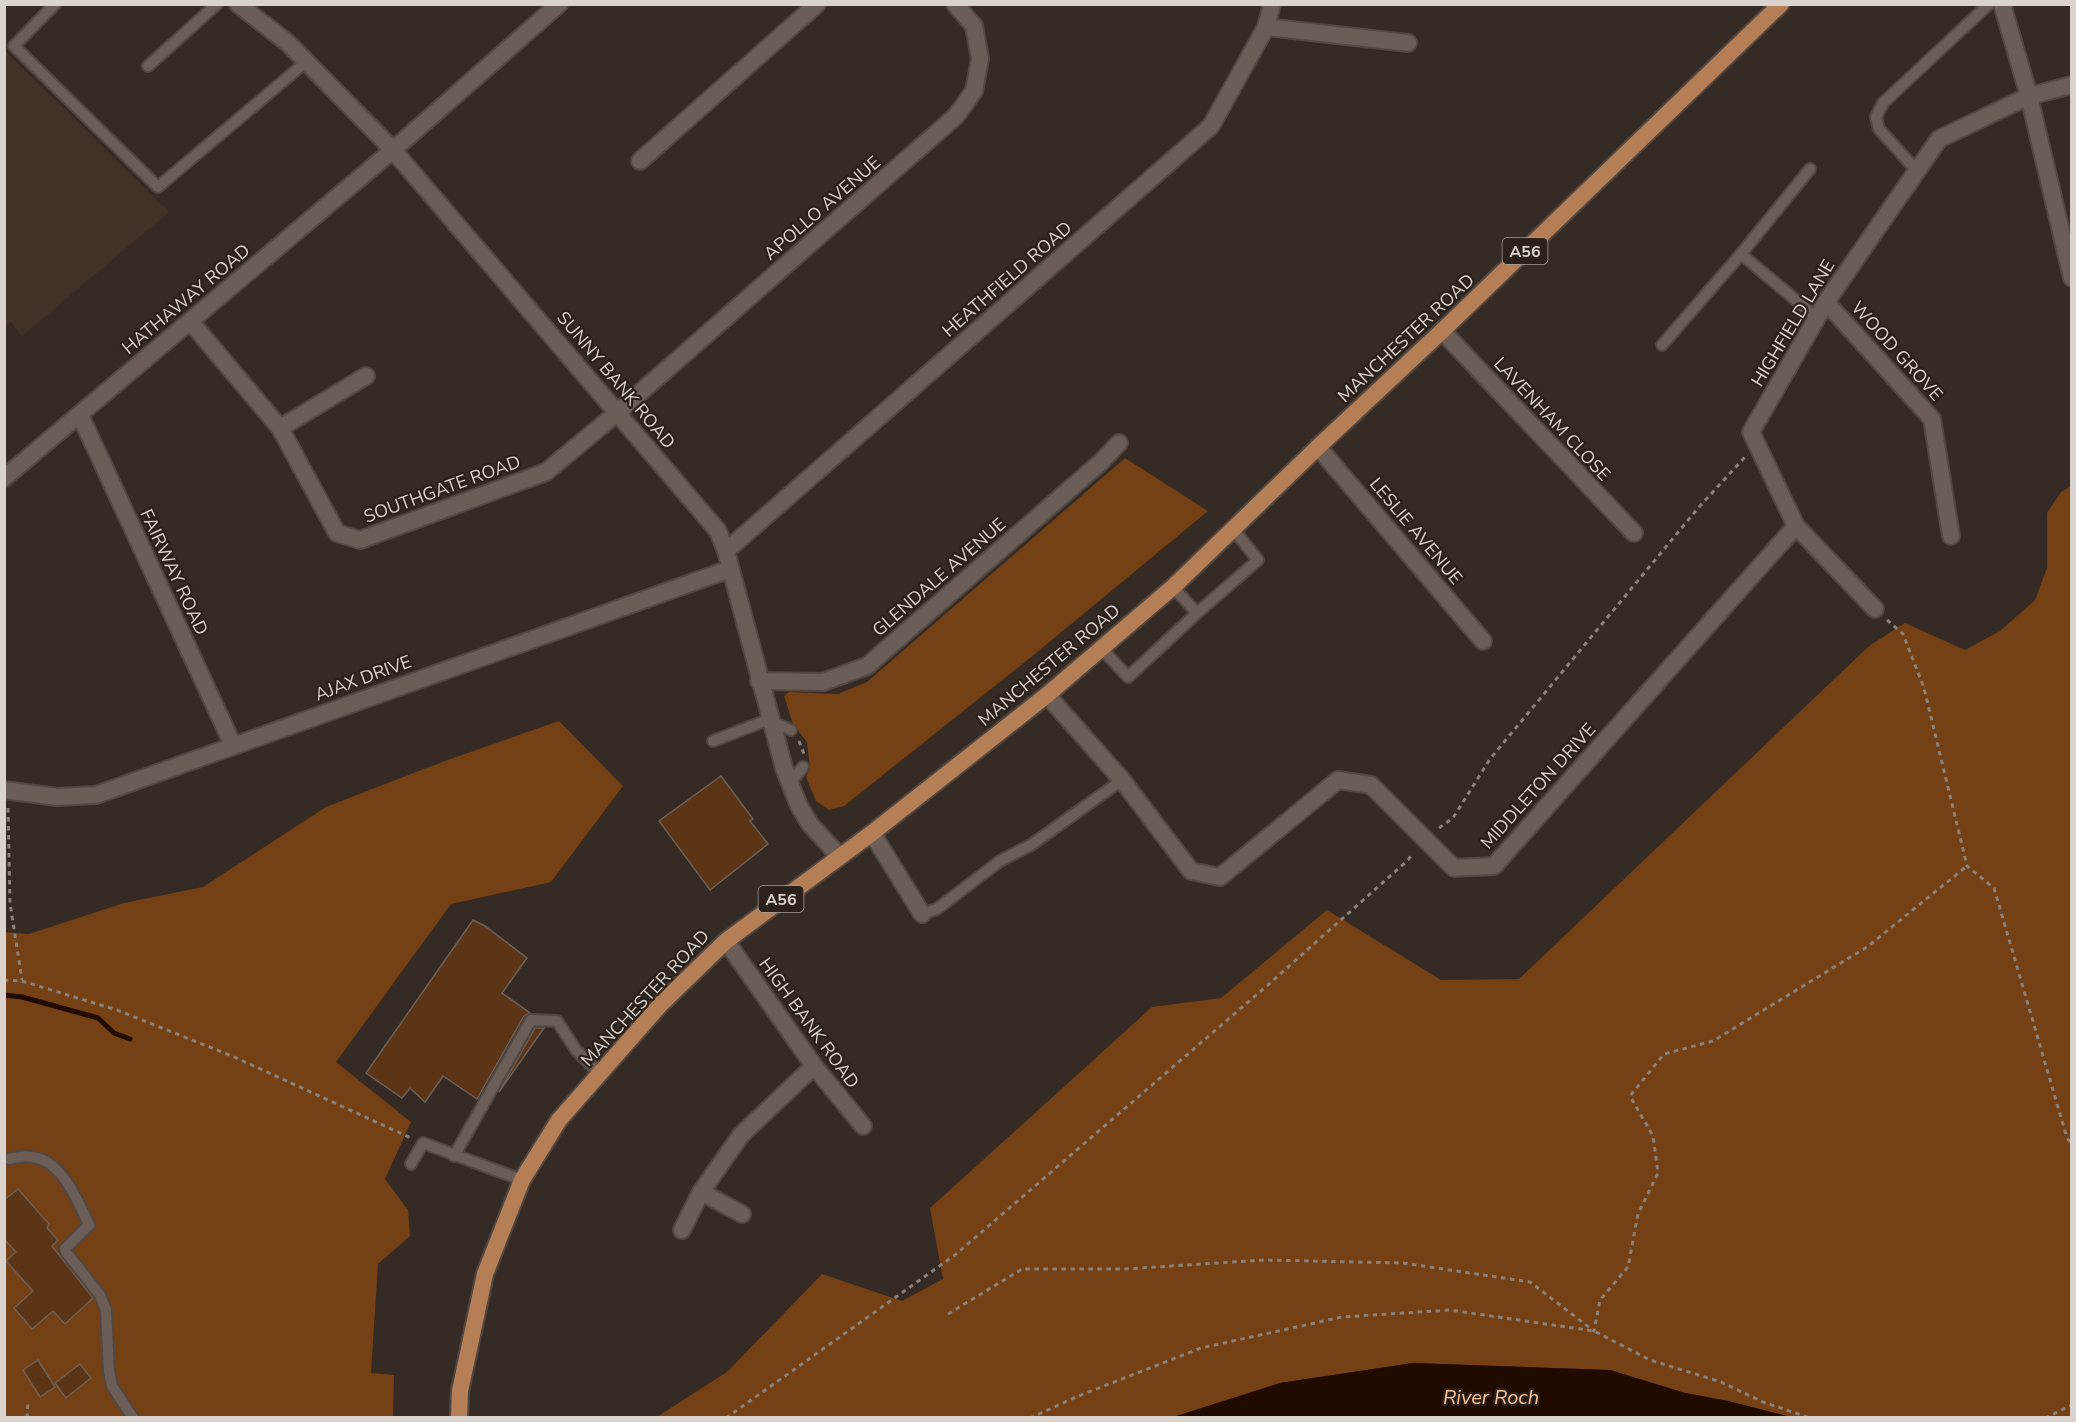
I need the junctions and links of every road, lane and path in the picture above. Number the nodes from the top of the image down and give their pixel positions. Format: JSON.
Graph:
{"nodes":[{"id":1,"x":55,"y":4,"type":"edge"},
{"id":2,"x":217,"y":4,"type":"edge"},
{"id":3,"x":238,"y":4,"type":"edge"},
{"id":4,"x":559,"y":4,"type":"edge"},
{"id":5,"x":817,"y":4,"type":"edge"},
{"id":6,"x":955,"y":4,"type":"edge"},
{"id":7,"x":1272,"y":4,"type":"edge"},
{"id":8,"x":1781,"y":4,"type":"edge"},
{"id":9,"x":1989,"y":4,"type":"edge"},
{"id":10,"x":2002,"y":4,"type":"edge"},
{"id":11,"x":1266,"y":27,"type":"junction"},
{"id":12,"x":1408,"y":43,"type":"dead end"},
{"id":13,"x":307,"y":61,"type":"junction"},
{"id":14,"x":148,"y":66,"type":"dead end"},
{"id":15,"x":2072,"y":85,"type":"edge"},
{"id":16,"x":2029,"y":96,"type":"junction"},
{"id":17,"x":393,"y":150,"type":"junction"},
{"id":18,"x":640,"y":160,"type":"dead end"},
{"id":19,"x":1810,"y":169,"type":"dead end"},
{"id":20,"x":1917,"y":171,"type":"junction"},
{"id":21,"x":1741,"y":254,"type":"junction"},
{"id":22,"x":2072,"y":278,"type":"edge"},
{"id":23,"x":1826,"y":302,"type":"junction"},
{"id":24,"x":1817,"y":318,"type":"junction"},
{"id":25,"x":190,"y":321,"type":"junction"},
{"id":26,"x":1442,"y":331,"type":"junction"},
{"id":27,"x":1662,"y":345,"type":"dead end"},
{"id":28,"x":366,"y":376,"type":"dead end"},
{"id":29,"x":618,"y":412,"type":"junction"},
{"id":30,"x":80,"y":416,"type":"junction"},
{"id":31,"x":280,"y":428,"type":"junction"},
{"id":32,"x":1119,"y":443,"type":"dead end"},
{"id":33,"x":1757,"y":444,"type":"junction"},
{"id":34,"x":1318,"y":447,"type":"junction"},
{"id":35,"x":4,"y":478,"type":"edge"},
{"id":36,"x":1796,"y":526,"type":"junction"},
{"id":37,"x":1233,"y":529,"type":"junction"},
{"id":38,"x":1634,"y":533,"type":"dead end"},
{"id":39,"x":1951,"y":536,"type":"dead end"},
{"id":40,"x":726,"y":551,"type":"junction"},
{"id":41,"x":730,"y":569,"type":"junction"},
{"id":42,"x":1173,"y":586,"type":"junction"},
{"id":43,"x":1875,"y":609,"type":"joint"},
{"id":44,"x":1197,"y":613,"type":"junction"},
{"id":45,"x":1484,"y":641,"type":"dead end"},
{"id":46,"x":1102,"y":649,"type":"junction"},
{"id":47,"x":759,"y":681,"type":"junction"},
{"id":48,"x":1047,"y":695,"type":"junction"},
{"id":49,"x":771,"y":721,"type":"junction"},
{"id":50,"x":791,"y":730,"type":"joint"},
{"id":51,"x":713,"y":741,"type":"dead end"},
{"id":52,"x":232,"y":745,"type":"junction"},
{"id":53,"x":803,"y":767,"type":"joint"},
{"id":54,"x":1122,"y":780,"type":"junction"},
{"id":55,"x":790,"y":783,"type":"junction"},
{"id":56,"x":6,"y":791,"type":"edge"},
{"id":57,"x":872,"y":833,"type":"junction"},
{"id":58,"x":1424,"y":838,"type":"junction"},
{"id":59,"x":839,"y":856,"type":"junction"},
{"id":60,"x":1967,"y":866,"type":"junction"},
{"id":61,"x":922,"y":914,"type":"joint"},
{"id":62,"x":726,"y":941,"type":"junction"},
{"id":63,"x":4,"y":980,"type":"edge"},
{"id":64,"x":22,"y":981,"type":"junction"},
{"id":65,"x":814,"y":1066,"type":"junction"},
{"id":66,"x":600,"y":1074,"type":"junction"},
{"id":67,"x":863,"y":1126,"type":"dead end"},
{"id":68,"x":423,"y":1143,"type":"junction"},
{"id":69,"x":2072,"y":1145,"type":"edge"},
{"id":70,"x":454,"y":1156,"type":"junction"},
{"id":71,"x":9,"y":1159,"type":"dead end"},
{"id":72,"x":411,"y":1164,"type":"dead end"},
{"id":73,"x":522,"y":1179,"type":"junction"},
{"id":74,"x":701,"y":1192,"type":"junction"},
{"id":75,"x":742,"y":1214,"type":"dead end"},
{"id":76,"x":682,"y":1230,"type":"dead end"},
{"id":77,"x":948,"y":1314,"type":"dead end"},
{"id":78,"x":1594,"y":1332,"type":"junction"},
{"id":79,"x":28,"y":1401,"type":"dead end"},
{"id":80,"x":2072,"y":1405,"type":"edge"},
{"id":81,"x":27,"y":1418,"type":"edge"},
{"id":82,"x":133,"y":1418,"type":"edge"},
{"id":83,"x":459,"y":1418,"type":"edge"},
{"id":84,"x":726,"y":1418,"type":"edge"},
{"id":85,"x":1030,"y":1418,"type":"edge"},
{"id":86,"x":1810,"y":1418,"type":"edge"},
{"id":87,"x":2045,"y":1418,"type":"edge"}],
"edges":[{"from":1,"to":13,"type":"lane"},
{"from":2,"to":14,"type":"lane"},
{"from":3,"to":13,"type":"street","name":"SUNNY BANK ROAD"},
{"from":4,"to":17,"type":"street","name":"HATHAWAY ROAD"},
{"from":5,"to":18,"type":"street"},
{"from":6,"to":29,"type":"street","name":"APOLLO AVENUE"},
{"from":7,"to":11,"type":"street","name":"HEATHFIELD ROAD"},
{"from":8,"to":26,"type":"highway","name":"MANCHESTER ROAD","number":"A56"},
{"from":9,"to":20,"type":"lane"},
{"from":10,"to":16,"type":"street"},
{"from":11,"to":12,"type":"street"},
{"from":11,"to":40,"type":"street","name":"HEATHFIELD ROAD"},
{"from":13,"to":17,"type":"street","name":"SUNNY BANK ROAD"},
{"from":15,"to":16,"type":"street","name":"HIGHFIELD LANE"},
{"from":16,"to":20,"type":"street","name":"HIGHFIELD LANE"},
{"from":16,"to":22,"type":"street"},
{"from":17,"to":25,"type":"street","name":"HATHAWAY ROAD"},
{"from":17,"to":29,"type":"street","name":"SUNNY BANK ROAD"},
{"from":19,"to":21,"type":"lane"},
{"from":20,"to":23,"type":"street","name":"HIGHFIELD LANE"},
{"from":21,"to":24,"type":"lane"},
{"from":21,"to":27,"type":"lane"},
{"from":23,"to":24,"type":"street","name":"HIGHFIELD LANE"},
{"from":23,"to":39,"type":"street","name":"WOOD GROVE"},
{"from":24,"to":33,"type":"street","name":"HIGHFIELD LANE"},
{"from":25,"to":30,"type":"street","name":"HATHAWAY ROAD"},
{"from":25,"to":31,"type":"street","name":"SOUTHGATE ROAD"},
{"from":26,"to":34,"type":"highway","name":"MANCHESTER ROAD","number":"A56"},
{"from":26,"to":38,"type":"street","name":"LAVENHAM CLOSE"},
{"from":28,"to":31,"type":"street"},
{"from":29,"to":31,"type":"street","name":"SOUTHGATE ROAD"},
{"from":29,"to":40,"type":"street","name":"SUNNY BANK ROAD"},
{"from":30,"to":35,"type":"street","name":"HATHAWAY ROAD"},
{"from":30,"to":52,"type":"street","name":"FAIRWAY ROAD"},
{"from":32,"to":47,"type":"street","name":"GLENDALE AVENUE"},
{"from":33,"to":36,"type":"street"},
{"from":33,"to":58,"type":"path"},
{"from":34,"to":37,"type":"highway","name":"MANCHESTER ROAD","number":"A56"},
{"from":34,"to":45,"type":"street","name":"LESLIE AVENUE"},
{"from":36,"to":43,"type":"street"},
{"from":36,"to":58,"type":"street","name":"MIDDLETON DRIVE"},
{"from":37,"to":42,"type":"highway","name":"MANCHESTER ROAD","number":"A56"},
{"from":37,"to":44,"type":"lane"},
{"from":40,"to":41,"type":"street","name":"SUNNY BANK ROAD"},
{"from":41,"to":47,"type":"street","name":"SUNNY BANK ROAD"},
{"from":41,"to":52,"type":"street","name":"AJAX DRIVE"},
{"from":42,"to":44,"type":"lane"},
{"from":42,"to":46,"type":"highway","name":"MANCHESTER ROAD","number":"A56"},
{"from":43,"to":60,"type":"path"},
{"from":44,"to":46,"type":"lane"},
{"from":46,"to":48,"type":"highway","name":"MANCHESTER ROAD","number":"A56"},
{"from":47,"to":49,"type":"street","name":"SUNNY BANK ROAD"},
{"from":48,"to":54,"type":"street","name":"MIDDLETON DRIVE"},
{"from":48,"to":57,"type":"highway","name":"MANCHESTER ROAD","number":"A56"},
{"from":49,"to":50,"type":"lane"},
{"from":49,"to":51,"type":"lane"},
{"from":49,"to":55,"type":"street","name":"SUNNY BANK ROAD"},
{"from":50,"to":53,"type":"path"},
{"from":52,"to":56,"type":"street","name":"AJAX DRIVE"},
{"from":53,"to":55,"type":"lane"},
{"from":54,"to":58,"type":"street","name":"MIDDLETON DRIVE"},
{"from":54,"to":61,"type":"lane"},
{"from":55,"to":59,"type":"street","name":"SUNNY BANK ROAD"},
{"from":56,"to":64,"type":"path"},
{"from":57,"to":59,"type":"highway","name":"MANCHESTER ROAD","number":"A56"},
{"from":57,"to":61,"type":"street"},
{"from":58,"to":84,"type":"path"},
{"from":59,"to":62,"type":"highway","name":"MANCHESTER ROAD","number":"A56"},
{"from":60,"to":69,"type":"path"},
{"from":60,"to":78,"type":"path"},
{"from":62,"to":65,"type":"street","name":"HIGH BANK ROAD"},
{"from":62,"to":66,"type":"highway","name":"MANCHESTER ROAD","number":"A56"},
{"from":63,"to":64,"type":"path"},
{"from":64,"to":68,"type":"path"},
{"from":65,"to":67,"type":"street","name":"HIGH BANK ROAD"},
{"from":65,"to":74,"type":"street"},
{"from":66,"to":70,"type":"lane"},
{"from":66,"to":73,"type":"highway","name":"MANCHESTER ROAD","number":"A56"},
{"from":68,"to":70,"type":"lane"},
{"from":68,"to":72,"type":"lane"},
{"from":70,"to":73,"type":"lane"},
{"from":71,"to":82,"type":"lane"},
{"from":73,"to":83,"type":"highway","name":"MANCHESTER ROAD","number":"A56"},
{"from":74,"to":75,"type":"street"},
{"from":74,"to":76,"type":"street"},
{"from":77,"to":78,"type":"path"},
{"from":78,"to":85,"type":"path"},
{"from":78,"to":86,"type":"path"},
{"from":79,"to":81,"type":"path"},
{"from":80,"to":87,"type":"path"}]}
